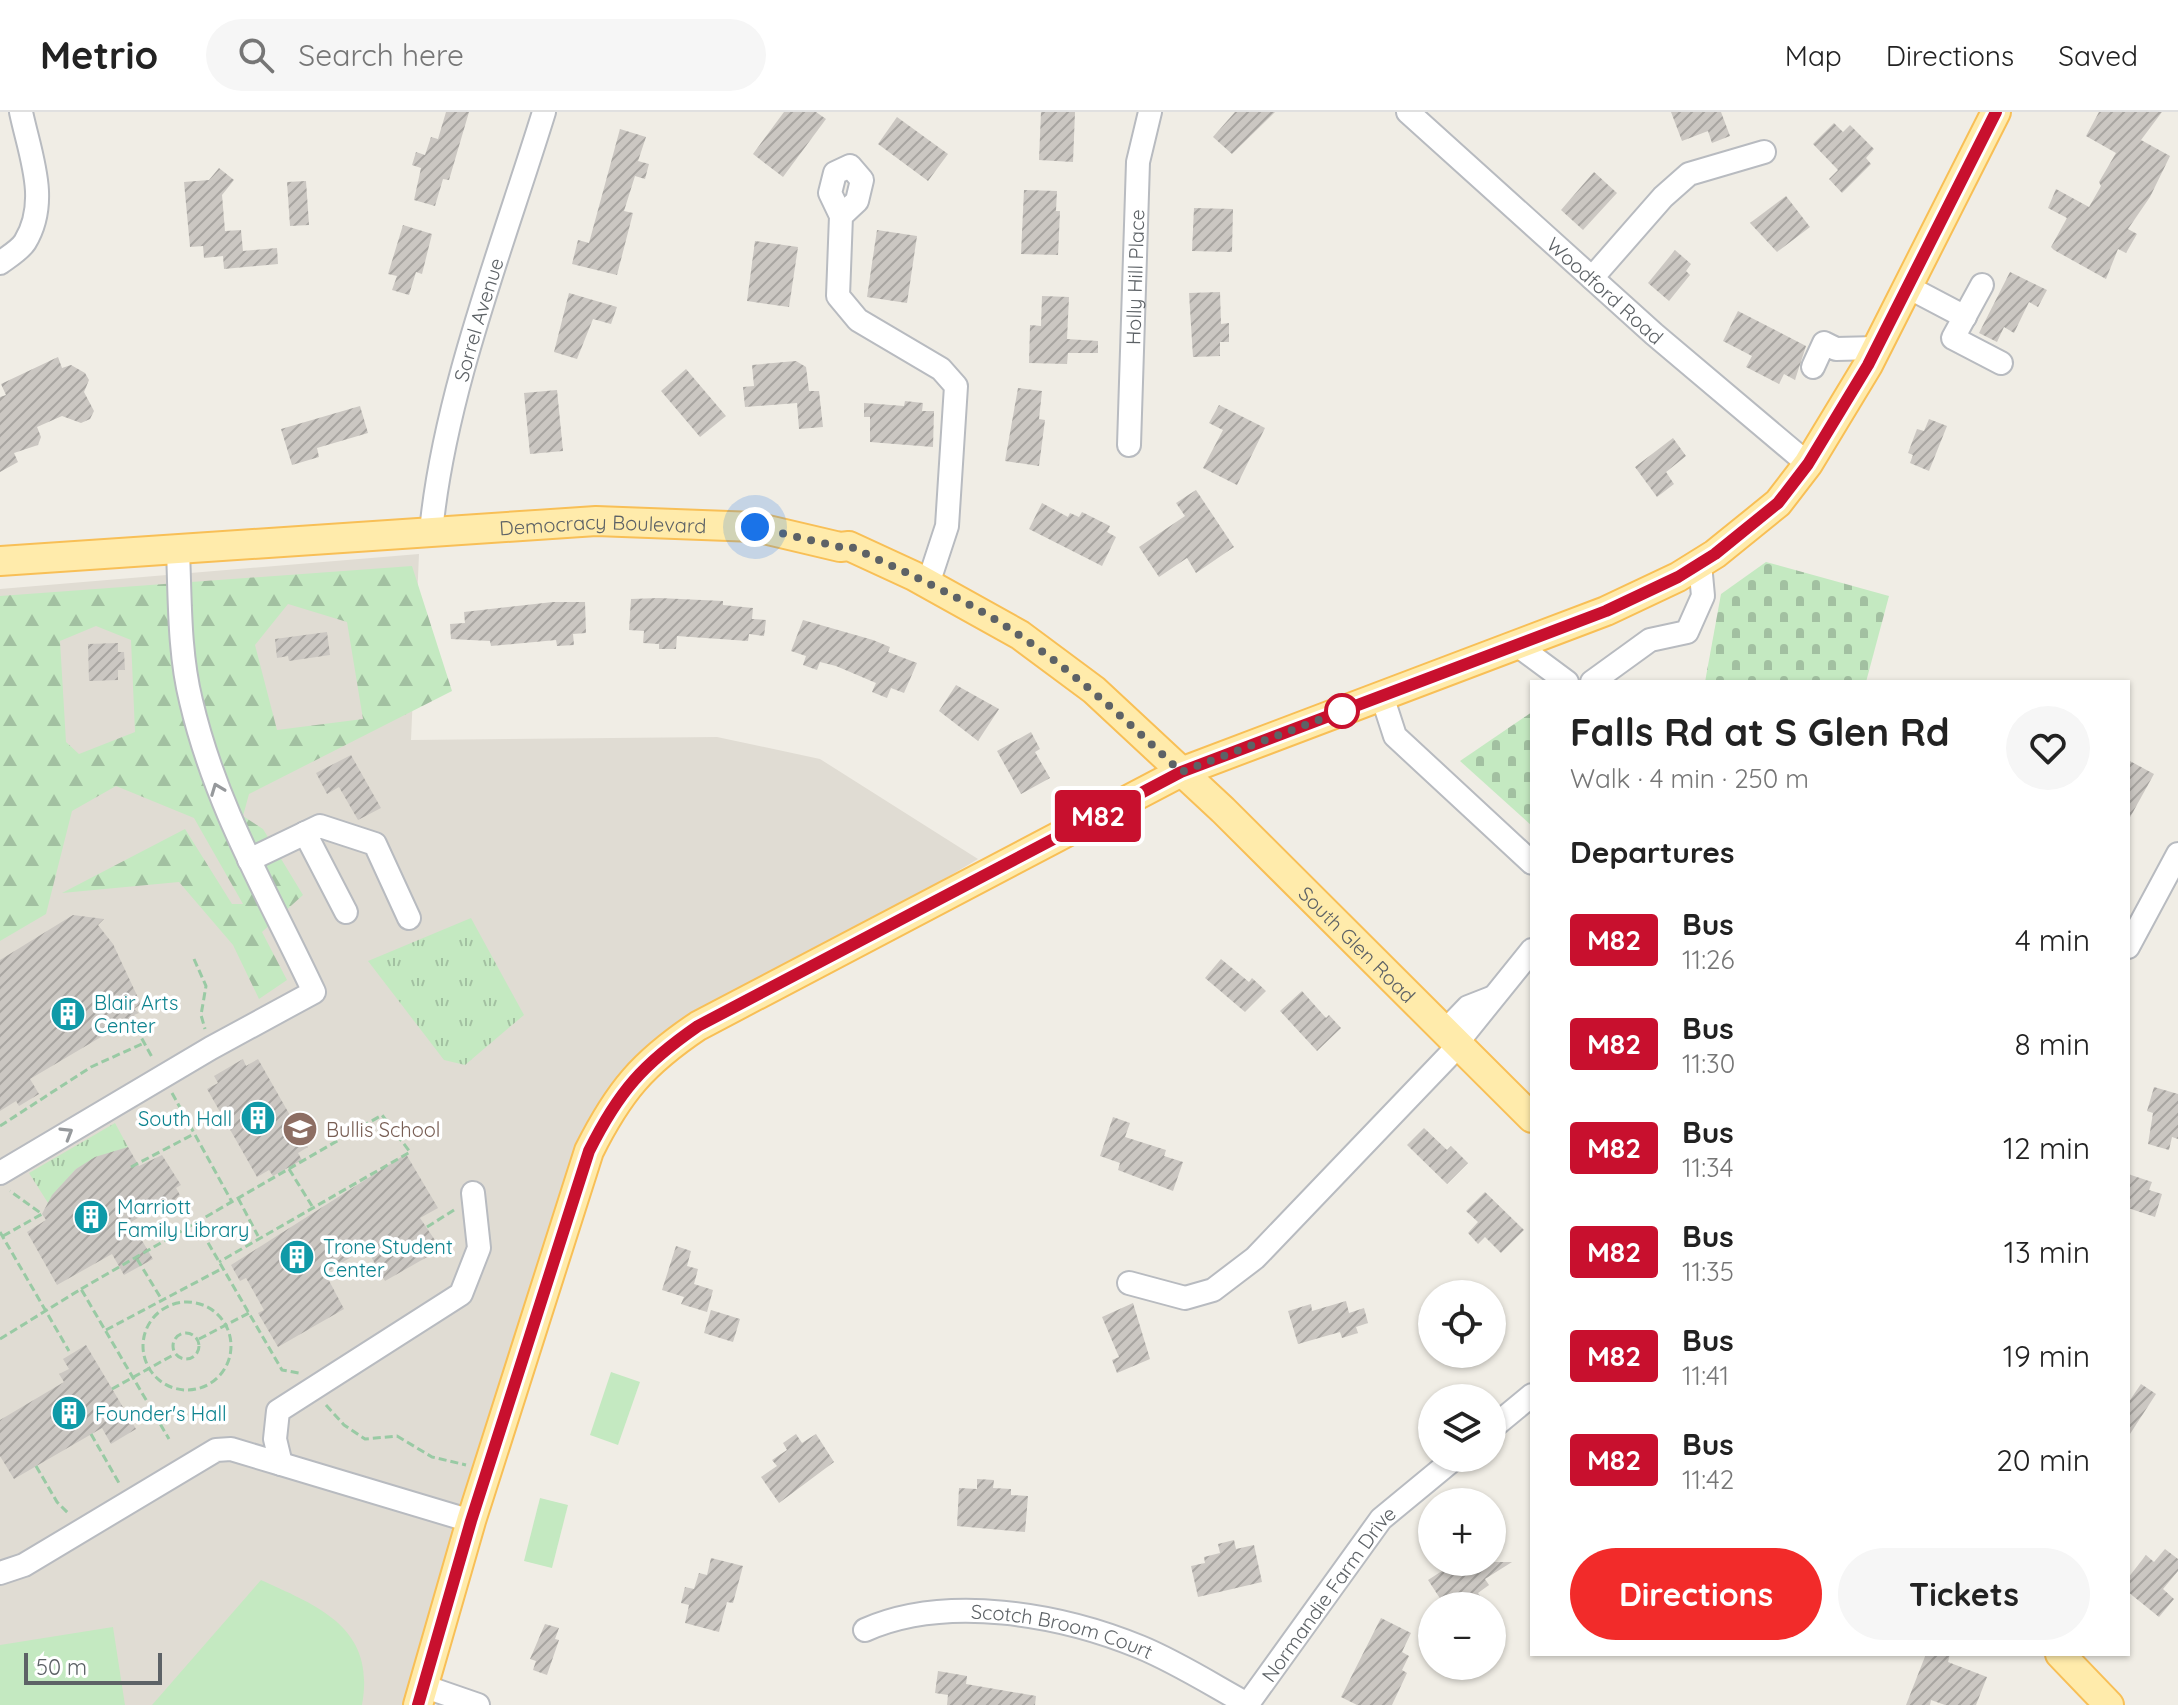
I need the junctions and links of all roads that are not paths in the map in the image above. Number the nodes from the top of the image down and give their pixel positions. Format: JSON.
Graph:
{"nodes":[{"id":1,"x":21,"y":112,"type":"edge"},
{"id":2,"x":544,"y":112,"type":"edge"},
{"id":3,"x":1150,"y":112,"type":"edge"},
{"id":4,"x":1408,"y":112,"type":"edge"},
{"id":5,"x":1996,"y":112,"type":"edge"},
{"id":6,"x":1764,"y":152,"type":"dead end"},
{"id":7,"x":841,"y":216,"type":"dead end"},
{"id":8,"x":0,"y":263,"type":"edge"},
{"id":9,"x":1592,"y":278,"type":"junction"},
{"id":10,"x":1982,"y":285,"type":"dead end"},
{"id":11,"x":1908,"y":287,"type":"junction"},
{"id":12,"x":1965,"y":317,"type":"junction"},
{"id":13,"x":1877,"y":348,"type":"junction"},
{"id":14,"x":1836,"y":349,"type":"junction"},
{"id":15,"x":2001,"y":363,"type":"dead end"},
{"id":16,"x":1813,"y":367,"type":"dead end"},
{"id":17,"x":1857,"y":384,"type":"junction"},
{"id":18,"x":1129,"y":445,"type":"dead end"},
{"id":19,"x":1808,"y":464,"type":"junction"},
{"id":20,"x":431,"y":532,"type":"junction"},
{"id":21,"x":178,"y":550,"type":"junction"},
{"id":22,"x":0,"y":561,"type":"edge"},
{"id":23,"x":1700,"y":564,"type":"junction"},
{"id":24,"x":928,"y":584,"type":"junction"},
{"id":25,"x":1517,"y":645,"type":"junction"},
{"id":26,"x":1564,"y":680,"type":"edge"},
{"id":27,"x":1595,"y":680,"type":"edge"},
{"id":28,"x":1382,"y":696,"type":"junction"},
{"id":29,"x":1181,"y":772,"type":"junction"},
{"id":30,"x":305,"y":833,"type":"junction"},
{"id":31,"x":2178,"y":854,"type":"edge"},
{"id":32,"x":249,"y":860,"type":"junction"},
{"id":33,"x":1530,"y":861,"type":"edge"},
{"id":34,"x":346,"y":912,"type":"dead end"},
{"id":35,"x":409,"y":918,"type":"dead end"},
{"id":36,"x":2130,"y":943,"type":"edge"},
{"id":37,"x":1530,"y":952,"type":"edge"},
{"id":38,"x":1454,"y":1040,"type":"junction"},
{"id":39,"x":1530,"y":1116,"type":"edge"},
{"id":40,"x":0,"y":1173,"type":"edge"},
{"id":41,"x":473,"y":1193,"type":"dead end"},
{"id":42,"x":1129,"y":1283,"type":"dead end"},
{"id":43,"x":1530,"y":1397,"type":"edge"},
{"id":44,"x":1506,"y":1416,"type":"edge"},
{"id":45,"x":281,"y":1464,"type":"junction"},
{"id":46,"x":1438,"y":1472,"type":"edge"},
{"id":47,"x":471,"y":1521,"type":"junction"},
{"id":48,"x":0,"y":1573,"type":"edge"},
{"id":49,"x":865,"y":1630,"type":"dead end"},
{"id":50,"x":2062,"y":1656,"type":"edge"},
{"id":51,"x":420,"y":1696,"type":"edge"},
{"id":52,"x":478,"y":1705,"type":"edge"},
{"id":53,"x":1247,"y":1705,"type":"edge"},
{"id":54,"x":2109,"y":1705,"type":"edge"}],
"edges":[{"from":1,"to":8,"type":"street"},
{"from":2,"to":20,"type":"street","name":"Sorrel Avenue"},
{"from":3,"to":18,"type":"street","name":"Holly Hill Place"},
{"from":4,"to":9,"type":"street","name":"Woodford Road"},
{"from":5,"to":11,"type":"main road"},
{"from":6,"to":9,"type":"street"},
{"from":7,"to":24,"type":"street"},
{"from":9,"to":19,"type":"street","name":"Woodford Road"},
{"from":10,"to":12,"type":"street"},
{"from":11,"to":12,"type":"street"},
{"from":11,"to":13,"type":"main road"},
{"from":12,"to":15,"type":"street"},
{"from":13,"to":14,"type":"street"},
{"from":13,"to":17,"type":"main road"},
{"from":14,"to":16,"type":"street"},
{"from":14,"to":17,"type":"street"},
{"from":17,"to":19,"type":"main road"},
{"from":19,"to":23,"type":"main road"},
{"from":20,"to":21,"type":"main road","name":"Democracy Boulevard"},
{"from":20,"to":24,"type":"main road","name":"Democracy Boulevard"},
{"from":21,"to":22,"type":"main road","name":"Democracy Boulevard"},
{"from":32,"to":21,"type":"street","one_way":true},
{"from":23,"to":25,"type":"main road"},
{"from":23,"to":27,"type":"street"},
{"from":24,"to":29,"type":"main road","name":"Democracy Boulevard"},
{"from":25,"to":26,"type":"street"},
{"from":25,"to":28,"type":"main road"},
{"from":28,"to":29,"type":"main road"},
{"from":28,"to":33,"type":"street"},
{"from":29,"to":38,"type":"main road","name":"South Glen Road"},
{"from":29,"to":47,"type":"main road"},
{"from":30,"to":32,"type":"street"},
{"from":30,"to":34,"type":"street"},
{"from":30,"to":35,"type":"street"},
{"from":31,"to":36,"type":"street"},
{"from":40,"to":32,"type":"street","one_way":true},
{"from":37,"to":38,"type":"street"},
{"from":38,"to":39,"type":"main road","name":"South Glen Road"},
{"from":38,"to":42,"type":"street"},
{"from":41,"to":45,"type":"street"},
{"from":43,"to":44,"type":"street"},
{"from":45,"to":47,"type":"street"},
{"from":45,"to":48,"type":"street"},
{"from":46,"to":53,"type":"street","name":"Normandie Farm Drive"},
{"from":47,"to":51,"type":"main road"},
{"from":49,"to":53,"type":"street","name":"Scotch Broom Court"},
{"from":50,"to":54,"type":"main road"},
{"from":51,"to":52,"type":"street"}]}
